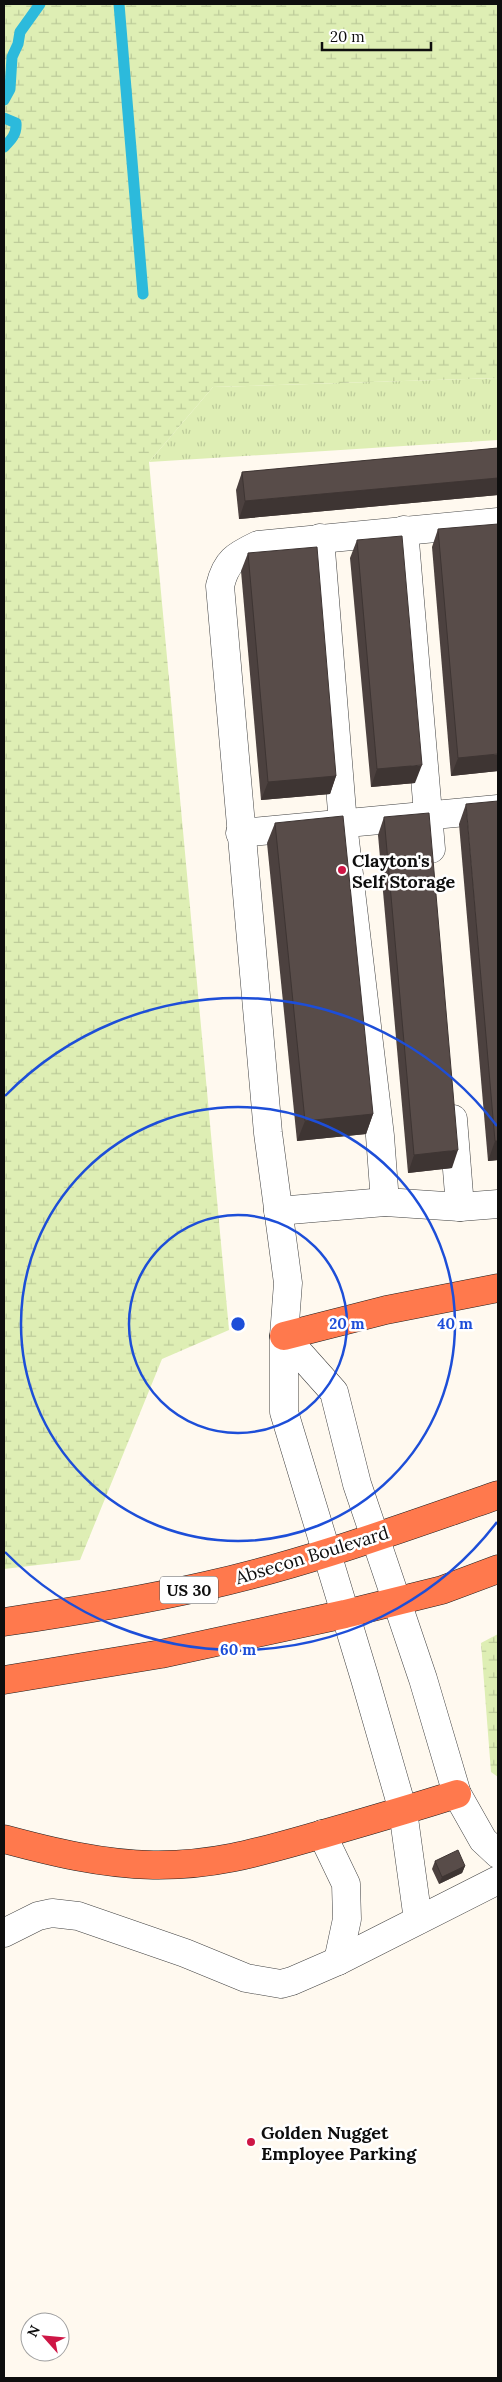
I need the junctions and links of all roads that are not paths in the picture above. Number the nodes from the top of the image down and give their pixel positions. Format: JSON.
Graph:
{"nodes":[{"id":1,"x":498,"y":522,"type":"edge"},
{"id":2,"x":404,"y":530,"type":"junction"},
{"id":3,"x":320,"y":538,"type":"junction"},
{"id":4,"x":498,"y":809,"type":"edge"},
{"id":5,"x":428,"y":816,"type":"junction"},
{"id":6,"x":343,"y":824,"type":"junction"},
{"id":7,"x":240,"y":833,"type":"junction"},
{"id":8,"x":433,"y":875,"type":"edge"},
{"id":9,"x":451,"y":1093,"type":"edge"},
{"id":10,"x":385,"y":1202,"type":"junction"},
{"id":11,"x":498,"y":1204,"type":"edge"},
{"id":12,"x":460,"y":1207,"type":"junction"},
{"id":13,"x":278,"y":1211,"type":"junction"},
{"id":14,"x":498,"y":1288,"type":"edge"},
{"id":15,"x":284,"y":1336,"type":"junction"},
{"id":16,"x":498,"y":1495,"type":"edge"},
{"id":17,"x":376,"y":1536,"type":"junction"},
{"id":18,"x":326,"y":1552,"type":"junction"},
{"id":19,"x":498,"y":1569,"type":"edge"},
{"id":20,"x":397,"y":1601,"type":"junction"},
{"id":21,"x":345,"y":1614,"type":"junction"},
{"id":22,"x":4,"y":1622,"type":"edge"},
{"id":23,"x":4,"y":1680,"type":"edge"},
{"id":24,"x":457,"y":1794,"type":"junction"},
{"id":25,"x":403,"y":1811,"type":"junction"},
{"id":26,"x":322,"y":1834,"type":"junction"},
{"id":27,"x":4,"y":1840,"type":"edge"},
{"id":28,"x":498,"y":1854,"type":"edge"},
{"id":29,"x":498,"y":1880,"type":"edge"},
{"id":30,"x":418,"y":1920,"type":"junction"},
{"id":31,"x":4,"y":1932,"type":"edge"},
{"id":32,"x":338,"y":1961,"type":"junction"}],
"edges":[{"from":1,"to":2,"type":"street"},
{"from":2,"to":3,"type":"street"},
{"from":2,"to":5,"type":"street"},
{"from":3,"to":6,"type":"street"},
{"from":3,"to":7,"type":"street"},
{"from":4,"to":5,"type":"street"},
{"from":5,"to":6,"type":"street"},
{"from":5,"to":8,"type":"street"},
{"from":6,"to":7,"type":"street"},
{"from":6,"to":10,"type":"street"},
{"from":7,"to":13,"type":"street"},
{"from":9,"to":12,"type":"street"},
{"from":10,"to":12,"type":"street"},
{"from":10,"to":13,"type":"street"},
{"from":11,"to":12,"type":"street"},
{"from":13,"to":15,"type":"street"},
{"from":14,"to":15,"type":"highway"},
{"from":15,"to":17,"type":"street"},
{"from":15,"to":18,"type":"street"},
{"from":16,"to":17,"type":"highway","name":"Absecon Boulevard","number":"US 30"},
{"from":17,"to":18,"type":"highway","name":"Absecon Boulevard","number":"US 30"},
{"from":17,"to":20,"type":"street"},
{"from":18,"to":21,"type":"street"},
{"from":18,"to":22,"type":"highway","name":"Absecon Boulevard","number":"US 30"},
{"from":19,"to":20,"type":"highway"},
{"from":20,"to":21,"type":"highway"},
{"from":20,"to":24,"type":"street"},
{"from":21,"to":23,"type":"highway"},
{"from":21,"to":25,"type":"street"},
{"from":24,"to":25,"type":"highway"},
{"from":24,"to":28,"type":"street"},
{"from":25,"to":26,"type":"highway"},
{"from":25,"to":30,"type":"street"},
{"from":26,"to":27,"type":"highway"},
{"from":26,"to":32,"type":"street"},
{"from":29,"to":30,"type":"street"},
{"from":30,"to":32,"type":"street"},
{"from":31,"to":32,"type":"street"}]}
